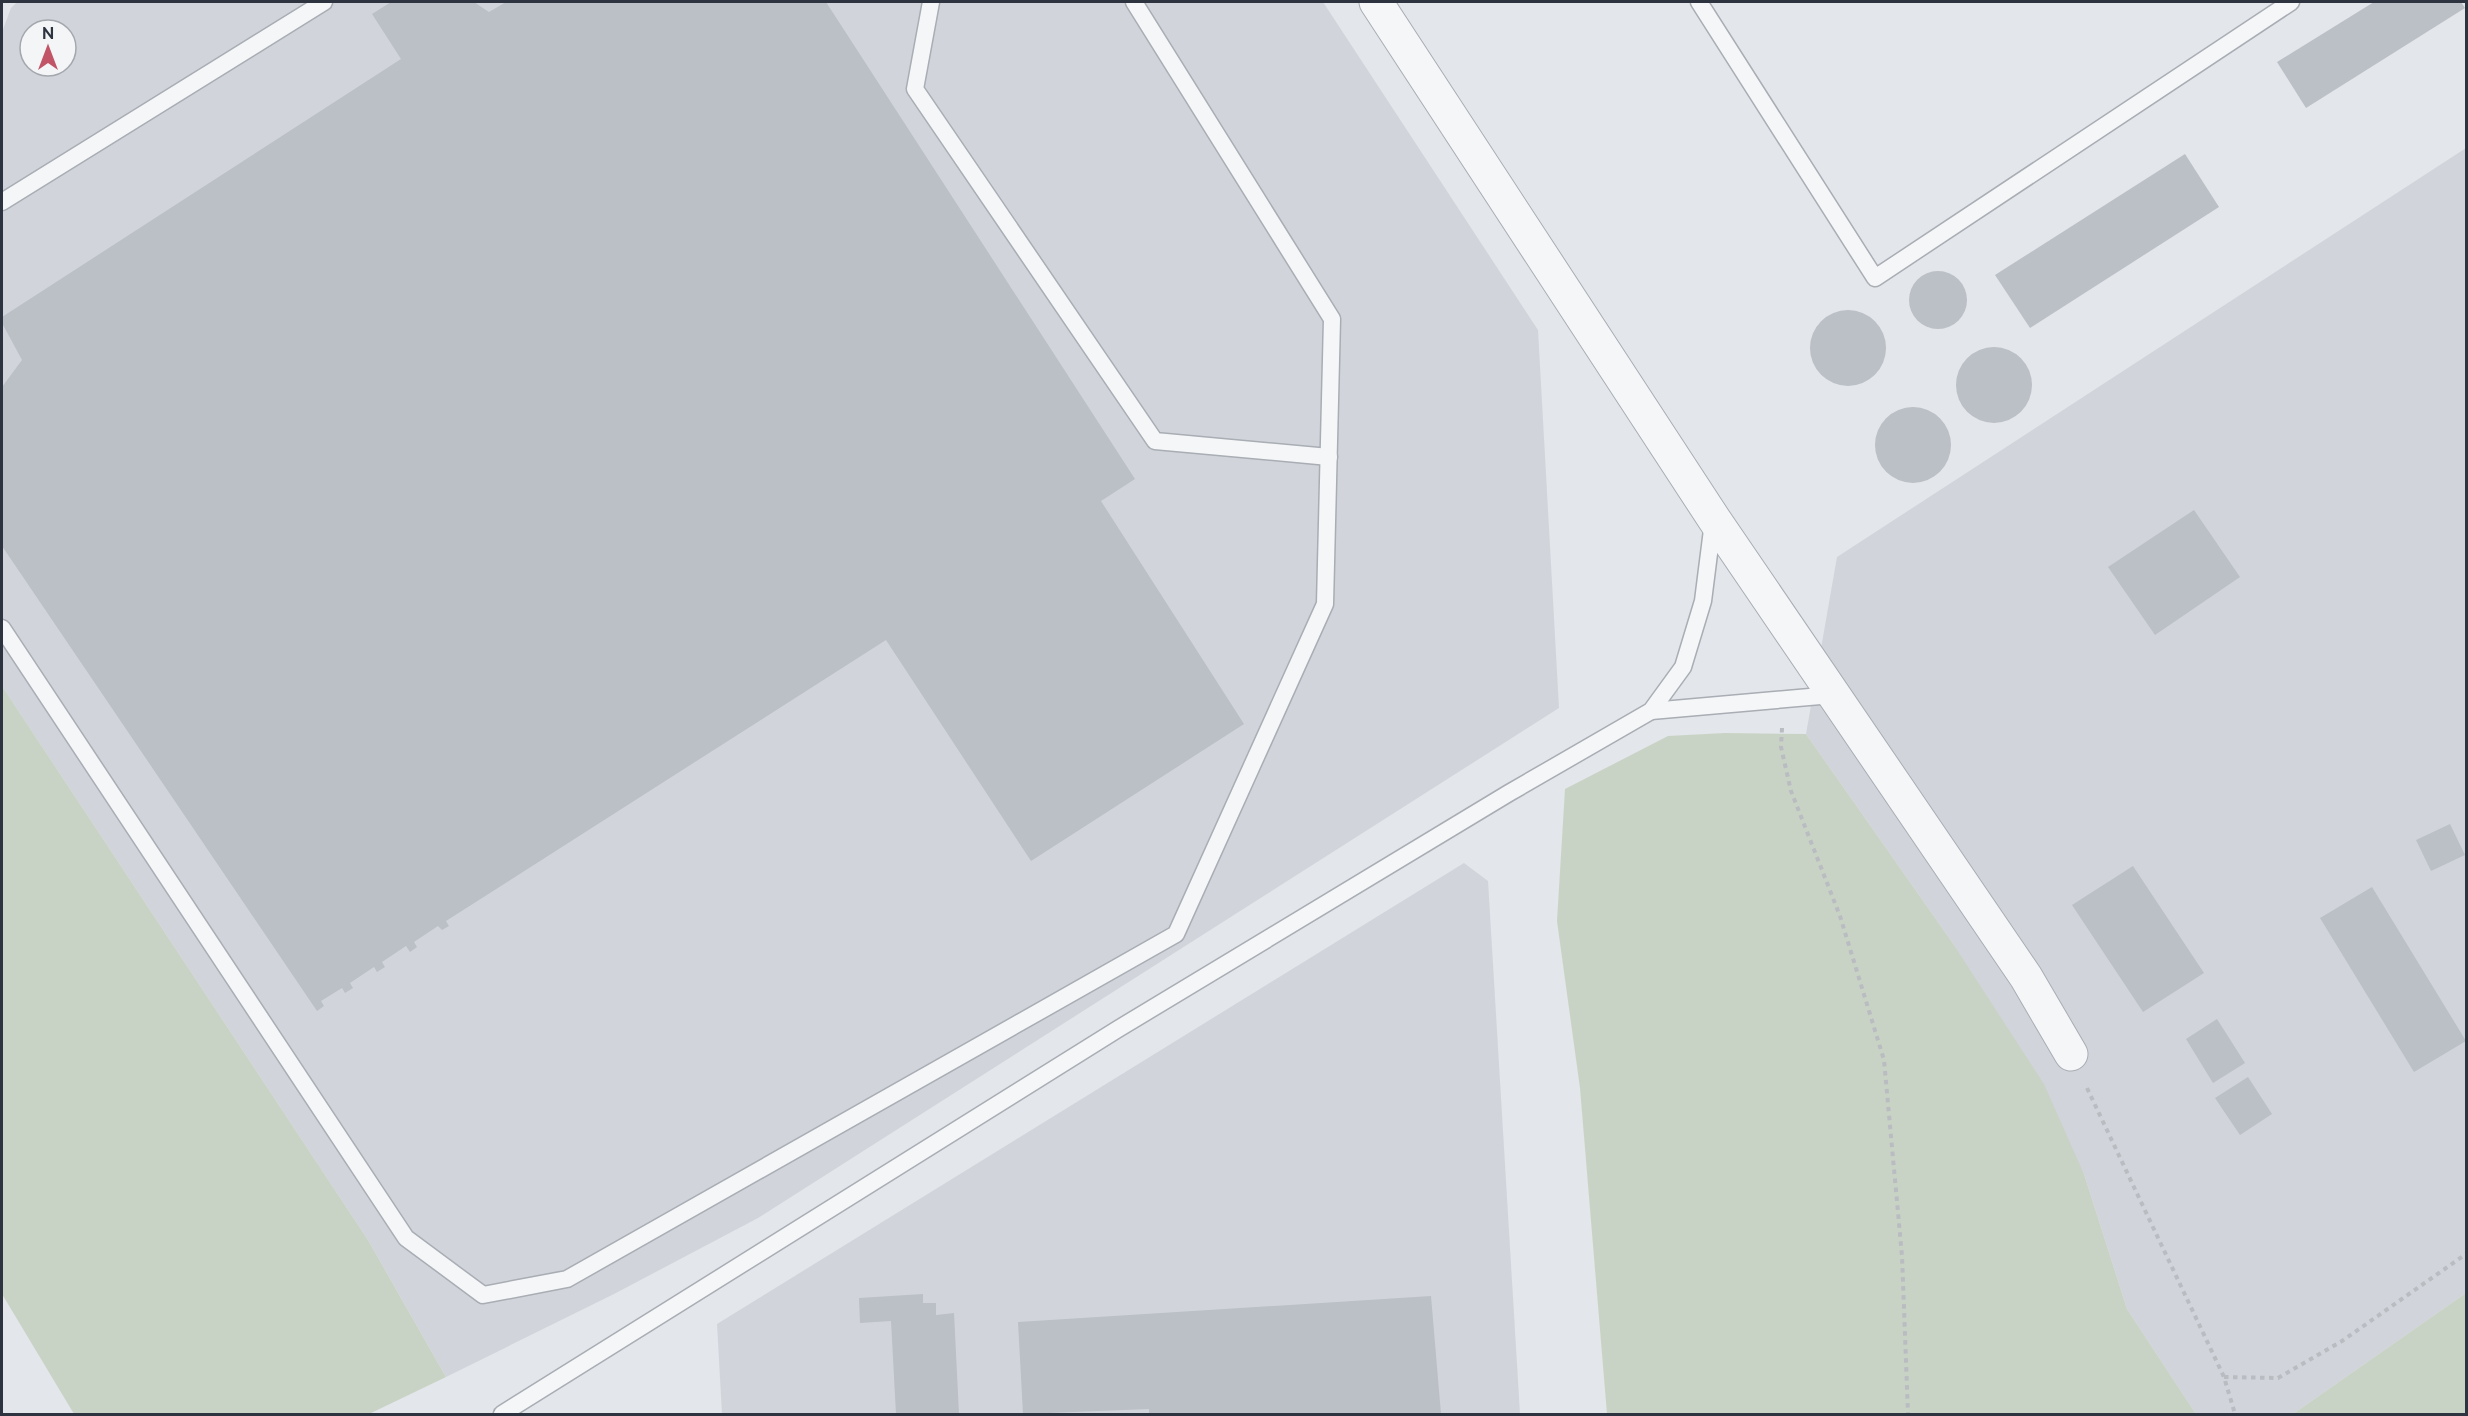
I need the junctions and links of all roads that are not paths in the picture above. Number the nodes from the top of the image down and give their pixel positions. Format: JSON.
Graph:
{"nodes":[{"id":1,"x":324,"y":2,"type":"edge"},
{"id":2,"x":931,"y":2,"type":"edge"},
{"id":3,"x":1134,"y":2,"type":"edge"},
{"id":4,"x":1376,"y":2,"type":"edge"},
{"id":5,"x":1699,"y":2,"type":"edge"},
{"id":6,"x":2291,"y":2,"type":"edge"},
{"id":7,"x":2,"y":202,"type":"edge"},
{"id":8,"x":1329,"y":457,"type":"junction"},
{"id":9,"x":1714,"y":519,"type":"junction"},
{"id":10,"x":2,"y":628,"type":"edge"},
{"id":11,"x":1832,"y":695,"type":"junction"},
{"id":12,"x":1651,"y":711,"type":"junction"},
{"id":13,"x":2071,"y":1054,"type":"road end"},
{"id":14,"x":502,"y":1414,"type":"edge"}],
"edges":[{"from":1,"to":7,"type":"lane"},
{"from":2,"to":8,"type":"lane"},
{"from":3,"to":8,"type":"lane"},
{"from":4,"to":9,"type":"street"},
{"from":5,"to":6,"type":"lane"},
{"from":8,"to":10,"type":"lane"},
{"from":9,"to":11,"type":"street"},
{"from":9,"to":12,"type":"lane"},
{"from":11,"to":12,"type":"lane"},
{"from":11,"to":13,"type":"street"},
{"from":12,"to":14,"type":"lane"}]}
